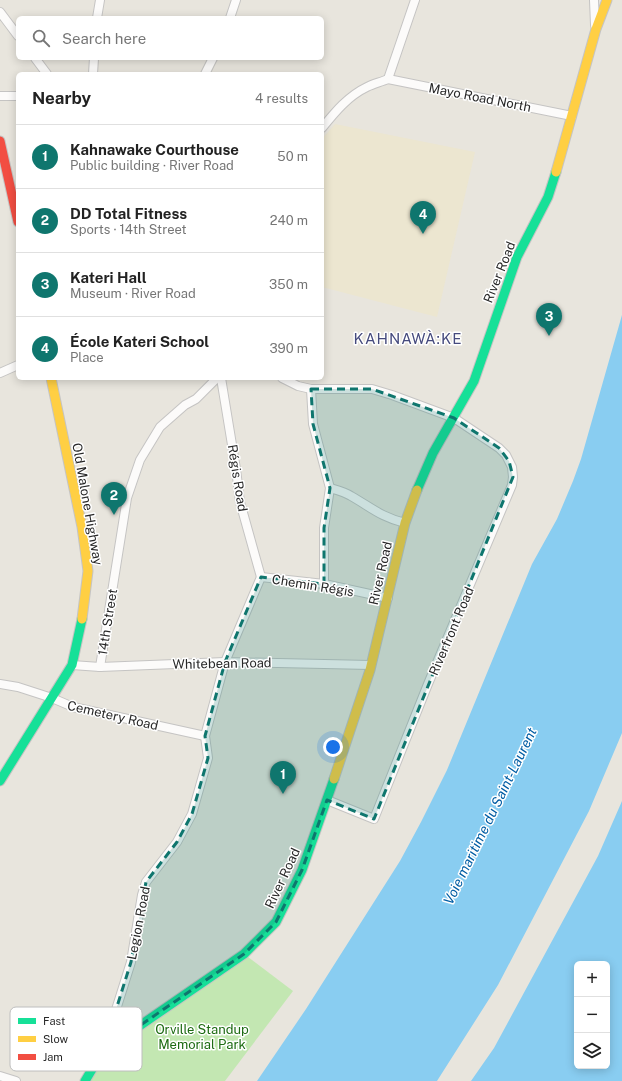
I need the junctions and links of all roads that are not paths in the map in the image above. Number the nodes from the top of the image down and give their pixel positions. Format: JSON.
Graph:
{"nodes":[{"id":1,"x":100,"y":0,"type":"edge"},
{"id":2,"x":236,"y":0,"type":"edge"},
{"id":3,"x":415,"y":0,"type":"edge"},
{"id":4,"x":594,"y":0,"type":"edge"},
{"id":5,"x":607,"y":0,"type":"edge"},
{"id":6,"x":0,"y":12,"type":"edge"},
{"id":7,"x":97,"y":16,"type":"edge"},
{"id":8,"x":231,"y":16,"type":"edge"},
{"id":9,"x":596,"y":29,"type":"junction"},
{"id":10,"x":16,"y":33,"type":"edge"},
{"id":11,"x":36,"y":60,"type":"edge"},
{"id":12,"x":94,"y":60,"type":"edge"},
{"id":13,"x":212,"y":60,"type":"edge"},
{"id":14,"x":46,"y":72,"type":"edge"},
{"id":15,"x":93,"y":72,"type":"edge"},
{"id":16,"x":206,"y":72,"type":"edge"},
{"id":17,"x":388,"y":79,"type":"junction"},
{"id":18,"x":0,"y":96,"type":"edge"},
{"id":19,"x":16,"y":96,"type":"edge"},
{"id":20,"x":572,"y":116,"type":"junction"},
{"id":21,"x":324,"y":126,"type":"edge"},
{"id":22,"x":0,"y":141,"type":"edge"},
{"id":23,"x":16,"y":213,"type":"edge"},
{"id":24,"x":16,"y":366,"type":"edge"},
{"id":25,"x":0,"y":372,"type":"edge"},
{"id":26,"x":51,"y":380,"type":"edge"},
{"id":27,"x":215,"y":380,"type":"edge"},
{"id":28,"x":221,"y":380,"type":"edge"},
{"id":29,"x":286,"y":380,"type":"edge"},
{"id":30,"x":310,"y":389,"type":"junction"},
{"id":31,"x":454,"y":418,"type":"junction"},
{"id":32,"x":330,"y":488,"type":"junction"},
{"id":33,"x":405,"y":523,"type":"junction"},
{"id":34,"x":261,"y":577,"type":"junction"},
{"id":35,"x":324,"y":584,"type":"junction"},
{"id":36,"x":388,"y":598,"type":"junction"},
{"id":37,"x":225,"y":662,"type":"junction"},
{"id":38,"x":72,"y":665,"type":"junction"},
{"id":39,"x":371,"y":665,"type":"junction"},
{"id":40,"x":100,"y":667,"type":"junction"},
{"id":41,"x":0,"y":684,"type":"edge"},
{"id":42,"x":52,"y":698,"type":"junction"},
{"id":43,"x":205,"y":736,"type":"junction"},
{"id":44,"x":0,"y":781,"type":"edge"},
{"id":45,"x":327,"y":800,"type":"junction"},
{"id":46,"x":117,"y":1007,"type":"edge"},
{"id":47,"x":142,"y":1024,"type":"edge"},
{"id":48,"x":91,"y":1071,"type":"edge"},
{"id":49,"x":0,"y":1076,"type":"edge"},
{"id":50,"x":16,"y":1081,"type":"edge"},
{"id":51,"x":85,"y":1081,"type":"edge"}],
"edges":[{"from":1,"to":7,"type":"street"},
{"from":2,"to":8,"type":"street"},
{"from":3,"to":17,"type":"street"},
{"from":4,"to":9,"type":"street"},
{"from":5,"to":9,"type":"street","name":"River Road"},
{"from":6,"to":10,"type":"street"},
{"from":9,"to":20,"type":"street","name":"River Road"},
{"from":11,"to":14,"type":"street"},
{"from":12,"to":15,"type":"street"},
{"from":13,"to":16,"type":"street"},
{"from":17,"to":20,"type":"street","name":"Mayo Road North"},
{"from":17,"to":21,"type":"street"},
{"from":18,"to":19,"type":"street"},
{"from":20,"to":31,"type":"street","name":"River Road"},
{"from":22,"to":23,"type":"street"},
{"from":24,"to":25,"type":"street"},
{"from":26,"to":38,"type":"street","name":"Old Malone Highway"},
{"from":27,"to":40,"type":"street","name":"14th Street"},
{"from":28,"to":34,"type":"street","name":"Régis Road"},
{"from":29,"to":30,"type":"street"},
{"from":30,"to":31,"type":"street"},
{"from":30,"to":32,"type":"street"},
{"from":31,"to":33,"type":"street","name":"River Road"},
{"from":31,"to":45,"type":"street","name":"Riverfront Road"},
{"from":32,"to":33,"type":"street"},
{"from":32,"to":35,"type":"street"},
{"from":33,"to":36,"type":"street","name":"River Road"},
{"from":34,"to":35,"type":"street","name":"Chemin Régis"},
{"from":34,"to":37,"type":"street","name":"Legion Road"},
{"from":35,"to":36,"type":"street","name":"Chemin Régis"},
{"from":36,"to":39,"type":"street","name":"River Road"},
{"from":37,"to":39,"type":"street","name":"Whitebean Road"},
{"from":37,"to":40,"type":"street","name":"Whitebean Road"},
{"from":37,"to":43,"type":"street","name":"Legion Road"},
{"from":38,"to":40,"type":"street","name":"Whitebean Road"},
{"from":38,"to":42,"type":"street","name":"Old Malone Highway"},
{"from":39,"to":45,"type":"street","name":"River Road"},
{"from":41,"to":42,"type":"street","name":"Cemetery Road"},
{"from":42,"to":43,"type":"street","name":"Cemetery Road"},
{"from":42,"to":44,"type":"street","name":"Old Malone Highway"},
{"from":43,"to":46,"type":"street","name":"Legion Road"},
{"from":45,"to":47,"type":"street","name":"River Road"},
{"from":48,"to":51,"type":"street","name":"River Road"},
{"from":49,"to":50,"type":"street"}]}
